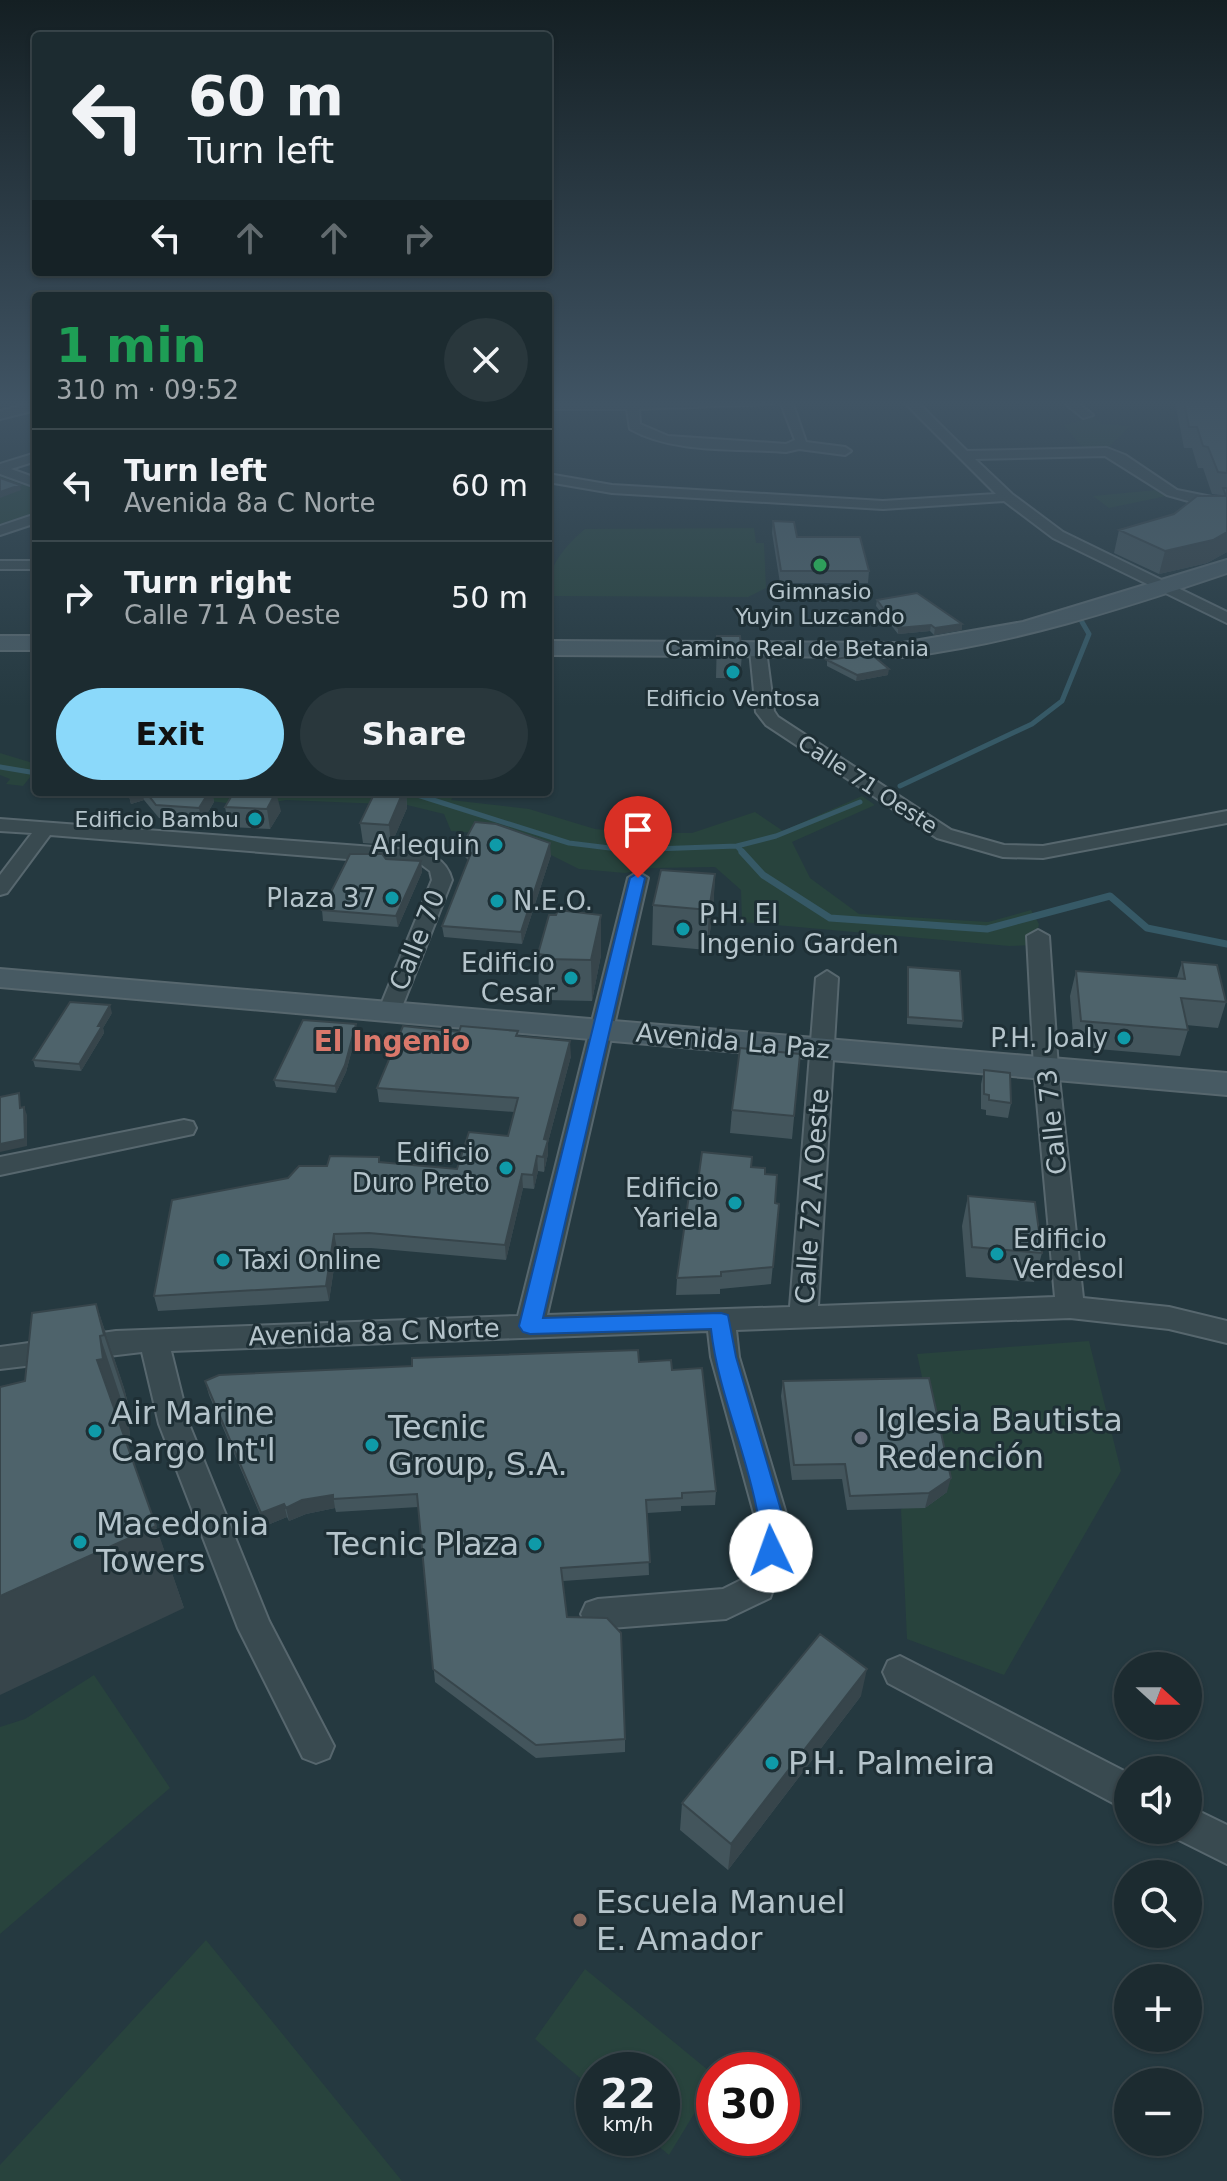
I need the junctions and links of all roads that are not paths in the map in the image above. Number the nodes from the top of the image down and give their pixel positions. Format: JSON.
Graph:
{"nodes":[{"id":1,"x":845,"y":503,"type":"edge"},
{"id":2,"x":917,"y":503,"type":"edge"},
{"id":3,"x":1015,"y":503,"type":"edge"},
{"id":4,"x":32,"y":519,"type":"edge"},
{"id":5,"x":0,"y":531,"type":"edge"},
{"id":6,"x":0,"y":565,"type":"edge"},
{"id":7,"x":32,"y":565,"type":"edge"},
{"id":8,"x":1227,"y":566,"type":"edge"},
{"id":9,"x":1164,"y":586,"type":"junction"},
{"id":10,"x":1227,"y":618,"type":"edge"},
{"id":11,"x":0,"y":643,"type":"edge"},
{"id":12,"x":32,"y":643,"type":"edge"},
{"id":13,"x":552,"y":648,"type":"edge"},
{"id":14,"x":758,"y":650,"type":"junction"},
{"id":15,"x":1227,"y":817,"type":"edge"},
{"id":16,"x":0,"y":825,"type":"edge"},
{"id":17,"x":44,"y":830,"type":"junction"},
{"id":18,"x":638,"y":878,"type":"dead end"},
{"id":19,"x":0,"y":889,"type":"edge"},
{"id":20,"x":1038,"y":936,"type":"dead end"},
{"id":21,"x":0,"y":978,"type":"edge"},
{"id":22,"x":827,"y":978,"type":"dead end"},
{"id":23,"x":389,"y":1012,"type":"junction"},
{"id":24,"x":603,"y":1030,"type":"junction"},
{"id":25,"x":822,"y":1049,"type":"junction"},
{"id":26,"x":1046,"y":1068,"type":"junction"},
{"id":27,"x":1227,"y":1084,"type":"edge"},
{"id":28,"x":184,"y":1128,"type":"dead end"},
{"id":29,"x":0,"y":1166,"type":"edge"},
{"id":30,"x":1070,"y":1307,"type":"junction"},
{"id":31,"x":803,"y":1318,"type":"junction"},
{"id":32,"x":721,"y":1321,"type":"junction"},
{"id":33,"x":530,"y":1326,"type":"junction"},
{"id":34,"x":1227,"y":1332,"type":"edge"},
{"id":35,"x":154,"y":1341,"type":"junction"},
{"id":36,"x":0,"y":1358,"type":"edge"},
{"id":37,"x":598,"y":1614,"type":"edge"},
{"id":38,"x":900,"y":1672,"type":"dead end"},
{"id":39,"x":316,"y":1746,"type":"dead end"},
{"id":40,"x":1114,"y":1786,"type":"edge"},
{"id":41,"x":1202,"y":1832,"type":"edge"},
{"id":42,"x":1227,"y":1845,"type":"edge"}],
"edges":[{"from":1,"to":2,"type":"street"},
{"from":3,"to":9,"type":"street"},
{"from":4,"to":5,"type":"street"},
{"from":6,"to":7,"type":"street"},
{"from":8,"to":9,"type":"main road","name":"Camino Real de Betania"},
{"from":9,"to":10,"type":"street"},
{"from":9,"to":14,"type":"main road","name":"Camino Real de Betania"},
{"from":11,"to":12,"type":"main road"},
{"from":13,"to":14,"type":"main road","name":"Camino Real de Betania"},
{"from":14,"to":15,"type":"street","name":"Calle 71 Oeste"},
{"from":16,"to":17,"type":"street"},
{"from":17,"to":19,"type":"street"},
{"from":17,"to":23,"type":"street","name":"Calle 70"},
{"from":18,"to":24,"type":"street"},
{"from":20,"to":26,"type":"street","name":"Calle 73"},
{"from":21,"to":23,"type":"main road","name":"Avenida La Paz"},
{"from":22,"to":25,"type":"street","name":"Calle 72 A Oeste"},
{"from":23,"to":24,"type":"main road","name":"Avenida La Paz"},
{"from":24,"to":25,"type":"main road","name":"Avenida La Paz"},
{"from":24,"to":33,"type":"street"},
{"from":25,"to":26,"type":"main road","name":"Avenida La Paz"},
{"from":25,"to":31,"type":"street","name":"Calle 72 A Oeste"},
{"from":26,"to":27,"type":"main road","name":"Avenida La Paz"},
{"from":26,"to":30,"type":"street","name":"Calle 73"},
{"from":28,"to":29,"type":"street"},
{"from":30,"to":31,"type":"street","name":"Avenida 8a C Norte"},
{"from":30,"to":34,"type":"street","name":"Avenida 8a C Norte"},
{"from":31,"to":32,"type":"street","name":"Avenida 8a C Norte"},
{"from":32,"to":33,"type":"street","name":"Avenida 8a C Norte"},
{"from":32,"to":37,"type":"street"},
{"from":33,"to":35,"type":"street","name":"Avenida 8a C Norte"},
{"from":35,"to":36,"type":"street","name":"Avenida 8a C Norte"},
{"from":35,"to":39,"type":"street"},
{"from":38,"to":40,"type":"street"},
{"from":41,"to":42,"type":"street"}]}
